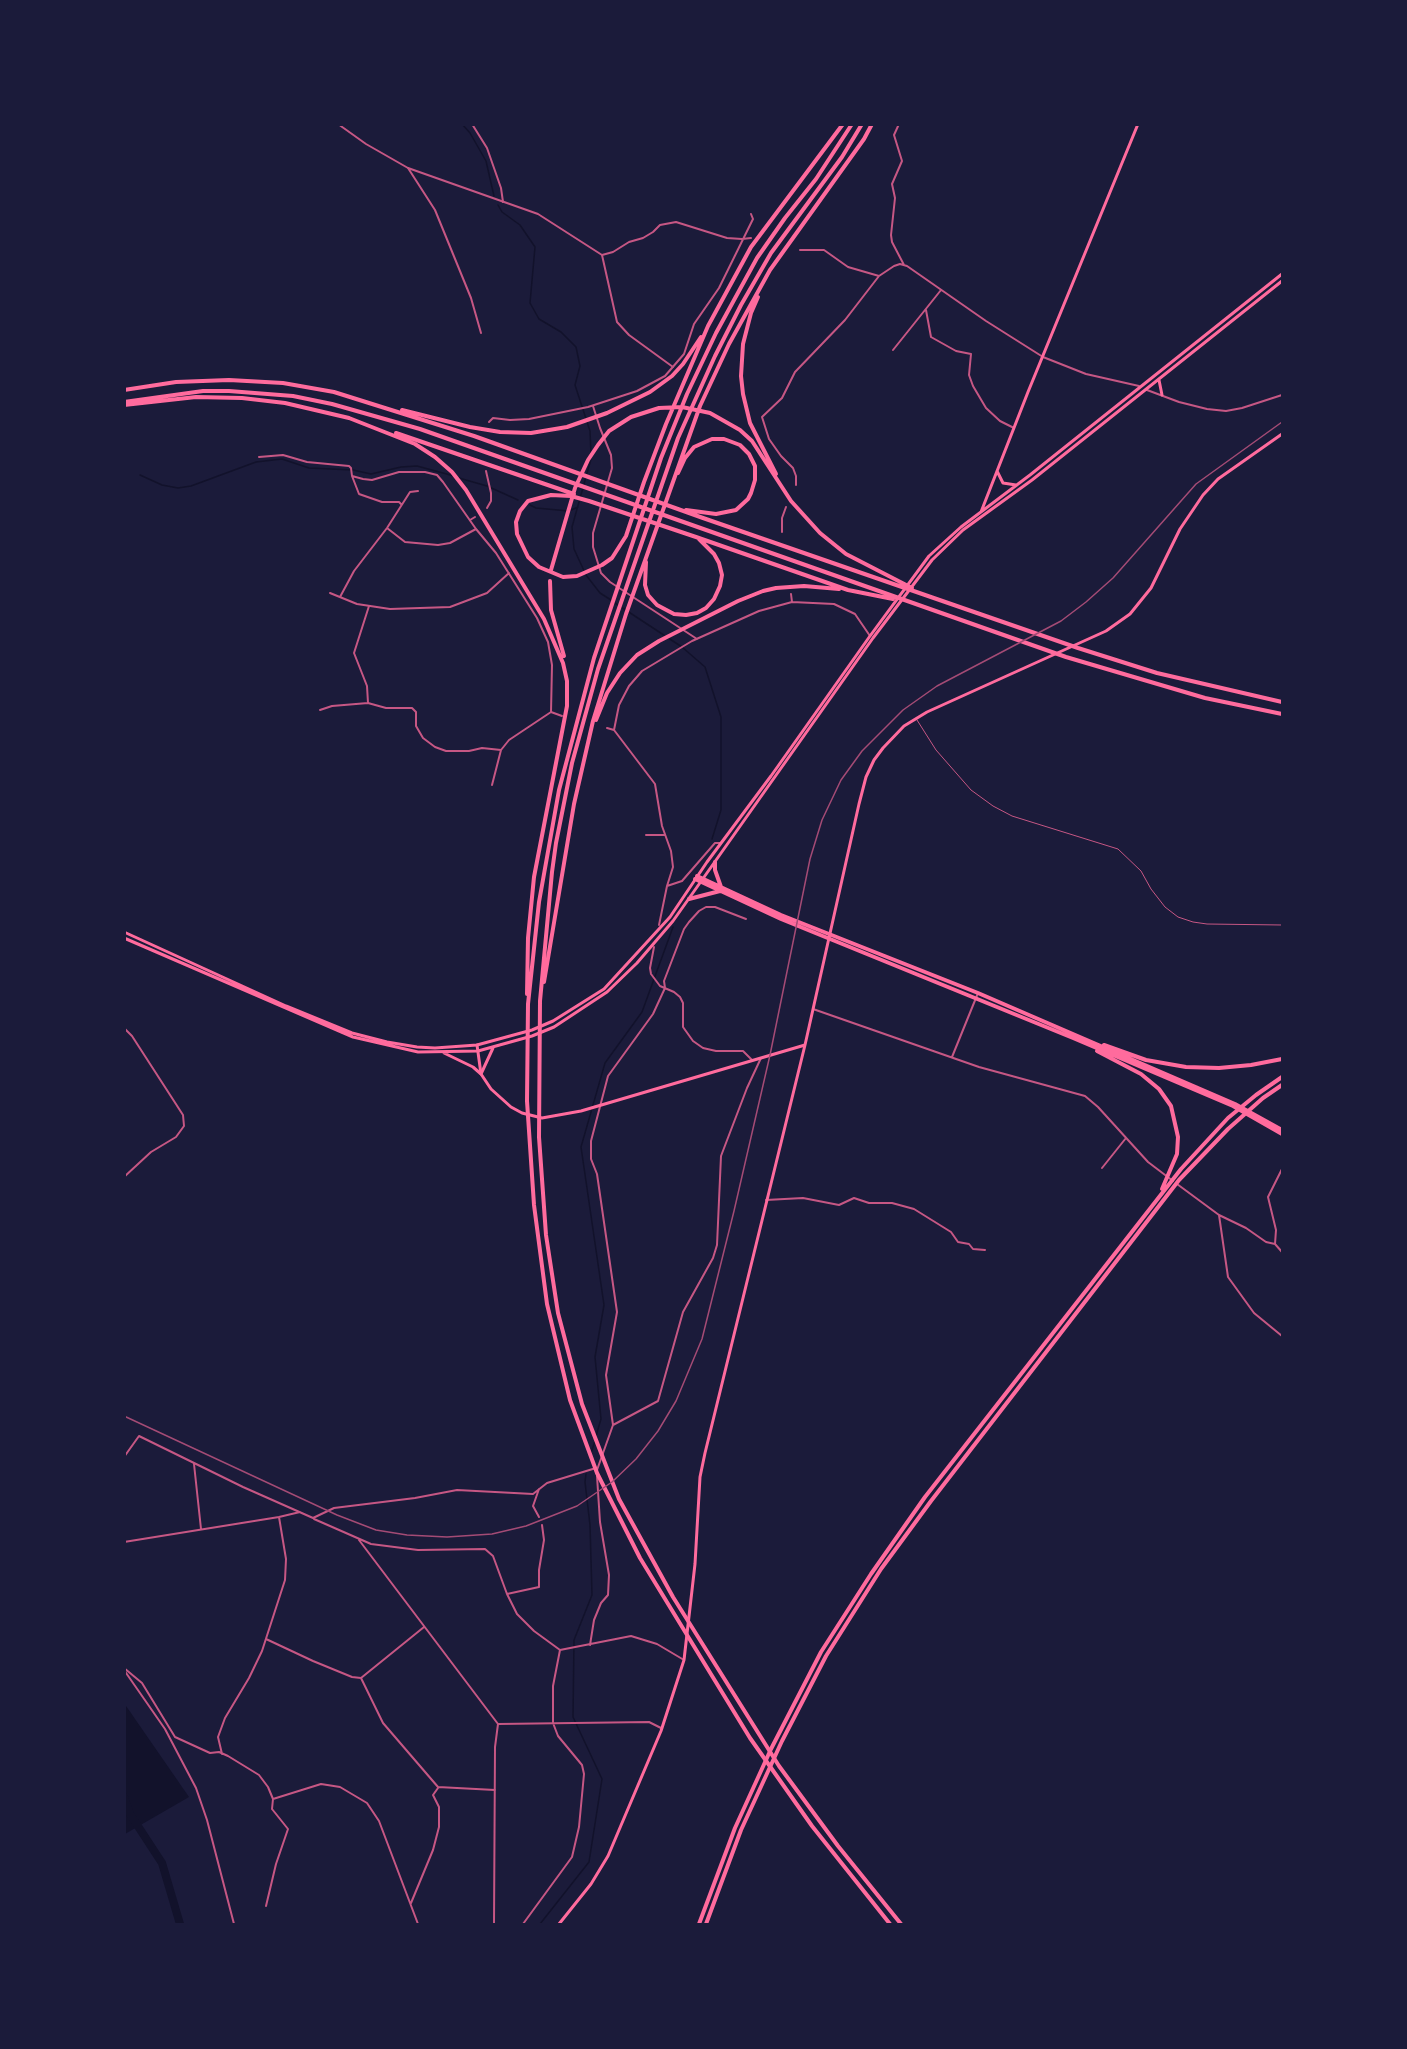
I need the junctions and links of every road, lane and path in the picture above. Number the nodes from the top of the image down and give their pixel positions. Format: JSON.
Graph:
{"nodes":[{"id":1,"x":338,"y":124,"type":"edge"},
{"id":2,"x":472,"y":124,"type":"edge"},
{"id":3,"x":843,"y":124,"type":"edge"},
{"id":4,"x":852,"y":124,"type":"edge"},
{"id":5,"x":862,"y":124,"type":"edge"},
{"id":6,"x":872,"y":124,"type":"edge"},
{"id":7,"x":898,"y":124,"type":"edge"},
{"id":8,"x":1138,"y":124,"type":"edge"},
{"id":9,"x":408,"y":168,"type":"junction"},
{"id":10,"x":503,"y":203,"type":"junction"},
{"id":11,"x":751,"y":214,"type":"dead end"},
{"id":12,"x":752,"y":237,"type":"dead end"},
{"id":13,"x":742,"y":239,"type":"junction"},
{"id":14,"x":800,"y":249,"type":"dead end"},
{"id":15,"x":602,"y":255,"type":"junction"},
{"id":16,"x":904,"y":266,"type":"junction"},
{"id":17,"x":770,"y":270,"type":"junction"},
{"id":18,"x":1282,"y":274,"type":"edge"},
{"id":19,"x":879,"y":276,"type":"junction"},
{"id":20,"x":1282,"y":281,"type":"edge"},
{"id":21,"x":941,"y":290,"type":"junction"},
{"id":22,"x":926,"y":310,"type":"junction"},
{"id":23,"x":708,"y":326,"type":"junction"},
{"id":24,"x":481,"y":333,"type":"dead end"},
{"id":25,"x":893,"y":350,"type":"dead end"},
{"id":26,"x":1043,"y":357,"type":"junction"},
{"id":27,"x":673,"y":367,"type":"junction"},
{"id":28,"x":1159,"y":379,"type":"junction"},
{"id":29,"x":1140,"y":387,"type":"junction"},
{"id":30,"x":1146,"y":389,"type":"junction"},
{"id":31,"x":124,"y":390,"type":"edge"},
{"id":32,"x":1282,"y":394,"type":"edge"},
{"id":33,"x":1162,"y":395,"type":"junction"},
{"id":34,"x":361,"y":400,"type":"junction"},
{"id":35,"x":124,"y":403,"type":"edge"},
{"id":36,"x":593,"y":406,"type":"junction"},
{"id":37,"x":349,"y":418,"type":"junction"},
{"id":38,"x":489,"y":422,"type":"dead end"},
{"id":39,"x":1014,"y":428,"type":"junction"},
{"id":40,"x":1282,"y":434,"type":"edge"},
{"id":41,"x":259,"y":457,"type":"dead end"},
{"id":42,"x":486,"y":471,"type":"dead end"},
{"id":43,"x":997,"y":471,"type":"junction"},
{"id":44,"x":352,"y":474,"type":"junction"},
{"id":45,"x":796,"y":485,"type":"dead end"},
{"id":46,"x":1017,"y":485,"type":"junction"},
{"id":47,"x":418,"y":491,"type":"dead end"},
{"id":48,"x":571,"y":494,"type":"junction"},
{"id":49,"x":667,"y":496,"type":"junction"},
{"id":50,"x":791,"y":501,"type":"junction"},
{"id":51,"x":401,"y":504,"type":"junction"},
{"id":52,"x":786,"y":507,"type":"dead end"},
{"id":53,"x":487,"y":508,"type":"dead end"},
{"id":54,"x":981,"y":512,"type":"junction"},
{"id":55,"x":704,"y":516,"type":"junction"},
{"id":56,"x":475,"y":517,"type":"dead end"},
{"id":57,"x":978,"y":519,"type":"junction"},
{"id":58,"x":470,"y":520,"type":"junction"},
{"id":59,"x":387,"y":528,"type":"junction"},
{"id":60,"x":476,"y":529,"type":"junction"},
{"id":61,"x":782,"y":532,"type":"dead end"},
{"id":62,"x":654,"y":534,"type":"junction"},
{"id":63,"x":696,"y":537,"type":"junction"},
{"id":64,"x":551,"y":570,"type":"dead end"},
{"id":65,"x":509,"y":573,"type":"junction"},
{"id":66,"x":550,"y":581,"type":"dead end"},
{"id":67,"x":848,"y":590,"type":"junction"},
{"id":68,"x":330,"y":593,"type":"dead end"},
{"id":69,"x":791,"y":594,"type":"dead end"},
{"id":70,"x":923,"y":594,"type":"junction"},
{"id":71,"x":340,"y":597,"type":"junction"},
{"id":72,"x":908,"y":601,"type":"junction"},
{"id":73,"x":792,"y":602,"type":"junction"},
{"id":74,"x":369,"y":606,"type":"junction"},
{"id":75,"x":870,"y":636,"type":"junction"},
{"id":76,"x":697,"y":639,"type":"junction"},
{"id":77,"x":870,"y":642,"type":"junction"},
{"id":78,"x":567,"y":681,"type":"junction"},
{"id":79,"x":1282,"y":702,"type":"edge"},
{"id":80,"x":368,"y":703,"type":"junction"},
{"id":81,"x":320,"y":710,"type":"dead end"},
{"id":82,"x":551,"y":712,"type":"junction"},
{"id":83,"x":1282,"y":714,"type":"edge"},
{"id":84,"x":562,"y":716,"type":"dead end"},
{"id":85,"x":916,"y":719,"type":"junction"},
{"id":86,"x":607,"y":728,"type":"dead end"},
{"id":87,"x":614,"y":730,"type":"junction"},
{"id":88,"x":501,"y":750,"type":"junction"},
{"id":89,"x":584,"y":754,"type":"junction"},
{"id":90,"x":492,"y":785,"type":"dead end"},
{"id":91,"x":646,"y":835,"type":"dead end"},
{"id":92,"x":665,"y":835,"type":"junction"},
{"id":93,"x":721,"y":843,"type":"junction"},
{"id":94,"x":715,"y":862,"type":"junction"},
{"id":95,"x":696,"y":878,"type":"junction"},
{"id":96,"x":702,"y":880,"type":"junction"},
{"id":97,"x":666,"y":886,"type":"junction"},
{"id":98,"x":721,"y":889,"type":"junction"},
{"id":99,"x":689,"y":899,"type":"junction"},
{"id":100,"x":746,"y":919,"type":"dead end"},
{"id":101,"x":659,"y":925,"type":"dead end"},
{"id":102,"x":1282,"y":925,"type":"edge"},
{"id":103,"x":124,"y":932,"type":"edge"},
{"id":104,"x":124,"y":938,"type":"edge"},
{"id":105,"x":654,"y":947,"type":"dead end"},
{"id":106,"x":665,"y":988,"type":"junction"},
{"id":107,"x":977,"y":996,"type":"junction"},
{"id":108,"x":540,"y":1001,"type":"junction"},
{"id":109,"x":528,"y":1004,"type":"junction"},
{"id":110,"x":813,"y":1009,"type":"junction"},
{"id":111,"x":124,"y":1028,"type":"edge"},
{"id":112,"x":1073,"y":1036,"type":"junction"},
{"id":113,"x":477,"y":1045,"type":"junction"},
{"id":114,"x":805,"y":1045,"type":"junction"},
{"id":115,"x":493,"y":1048,"type":"junction"},
{"id":116,"x":477,"y":1051,"type":"junction"},
{"id":117,"x":443,"y":1053,"type":"junction"},
{"id":118,"x":761,"y":1058,"type":"junction"},
{"id":119,"x":951,"y":1058,"type":"junction"},
{"id":120,"x":1282,"y":1059,"type":"edge"},
{"id":121,"x":752,"y":1060,"type":"junction"},
{"id":122,"x":481,"y":1074,"type":"junction"},
{"id":123,"x":1282,"y":1077,"type":"edge"},
{"id":124,"x":1282,"y":1085,"type":"edge"},
{"id":125,"x":600,"y":1105,"type":"junction"},
{"id":126,"x":1282,"y":1132,"type":"edge"},
{"id":127,"x":1126,"y":1138,"type":"junction"},
{"id":128,"x":1102,"y":1168,"type":"dead end"},
{"id":129,"x":1282,"y":1169,"type":"edge"},
{"id":130,"x":124,"y":1177,"type":"edge"},
{"id":131,"x":1166,"y":1183,"type":"junction"},
{"id":132,"x":766,"y":1200,"type":"junction"},
{"id":133,"x":1219,"y":1215,"type":"junction"},
{"id":134,"x":1275,"y":1244,"type":"junction"},
{"id":135,"x":986,"y":1250,"type":"dead end"},
{"id":136,"x":1282,"y":1252,"type":"edge"},
{"id":137,"x":1282,"y":1336,"type":"edge"},
{"id":138,"x":614,"y":1425,"type":"junction"},
{"id":139,"x":124,"y":1457,"type":"edge"},
{"id":140,"x":194,"y":1463,"type":"junction"},
{"id":141,"x":595,"y":1468,"type":"junction"},
{"id":142,"x":539,"y":1489,"type":"junction"},
{"id":143,"x":300,"y":1512,"type":"junction"},
{"id":144,"x":279,"y":1517,"type":"junction"},
{"id":145,"x":539,"y":1517,"type":"dead end"},
{"id":146,"x":313,"y":1518,"type":"junction"},
{"id":147,"x":542,"y":1525,"type":"dead end"},
{"id":148,"x":201,"y":1530,"type":"junction"},
{"id":149,"x":357,"y":1538,"type":"junction"},
{"id":150,"x":124,"y":1542,"type":"edge"},
{"id":151,"x":507,"y":1594,"type":"junction"},
{"id":152,"x":424,"y":1627,"type":"junction"},
{"id":153,"x":265,"y":1639,"type":"junction"},
{"id":154,"x":590,"y":1645,"type":"junction"},
{"id":155,"x":562,"y":1650,"type":"junction"},
{"id":156,"x":684,"y":1660,"type":"junction"},
{"id":157,"x":124,"y":1669,"type":"edge"},
{"id":158,"x":360,"y":1678,"type":"junction"},
{"id":159,"x":553,"y":1723,"type":"junction"},
{"id":160,"x":498,"y":1724,"type":"junction"},
{"id":161,"x":662,"y":1728,"type":"junction"},
{"id":162,"x":222,"y":1754,"type":"junction"},
{"id":163,"x":438,"y":1787,"type":"junction"},
{"id":164,"x":495,"y":1790,"type":"junction"},
{"id":165,"x":273,"y":1799,"type":"junction"},
{"id":166,"x":411,"y":1903,"type":"junction"},
{"id":167,"x":266,"y":1906,"type":"dead end"},
{"id":168,"x":234,"y":1924,"type":"edge"},
{"id":169,"x":418,"y":1924,"type":"edge"},
{"id":170,"x":494,"y":1924,"type":"edge"},
{"id":171,"x":522,"y":1924,"type":"edge"},
{"id":172,"x":559,"y":1924,"type":"edge"},
{"id":173,"x":699,"y":1924,"type":"edge"},
{"id":174,"x":706,"y":1924,"type":"edge"},
{"id":175,"x":890,"y":1924,"type":"edge"},
{"id":176,"x":902,"y":1924,"type":"edge"}],
"edges":[{"from":1,"to":9,"type":"street"},
{"from":2,"to":10,"type":"street"},
{"from":3,"to":23,"type":"highway"},
{"from":4,"to":109,"type":"highway"},
{"from":5,"to":108,"type":"highway"},
{"from":6,"to":17,"type":"highway"},
{"from":7,"to":16,"type":"street"},
{"from":8,"to":26,"type":"main road"},
{"from":9,"to":10,"type":"street"},
{"from":9,"to":24,"type":"street"},
{"from":10,"to":15,"type":"street"},
{"from":11,"to":13,"type":"street"},
{"from":12,"to":13,"type":"street"},
{"from":13,"to":15,"type":"street"},
{"from":13,"to":27,"type":"street"},
{"from":14,"to":19,"type":"street"},
{"from":15,"to":27,"type":"street"},
{"from":16,"to":19,"type":"street"},
{"from":16,"to":21,"type":"street"},
{"from":17,"to":49,"type":"highway"},
{"from":17,"to":50,"type":"highway"},
{"from":18,"to":29,"type":"main road"},
{"from":19,"to":45,"type":"street"},
{"from":20,"to":28,"type":"main road"},
{"from":21,"to":22,"type":"street"},
{"from":21,"to":26,"type":"street"},
{"from":22,"to":25,"type":"street"},
{"from":22,"to":39,"type":"street"},
{"from":23,"to":34,"type":"highway"},
{"from":23,"to":48,"type":"highway"},
{"from":26,"to":29,"type":"street"},
{"from":26,"to":39,"type":"main road"},
{"from":27,"to":36,"type":"street"},
{"from":28,"to":30,"type":"main road"},
{"from":28,"to":33,"type":"main road"},
{"from":29,"to":30,"type":"street"},
{"from":29,"to":46,"type":"main road"},
{"from":30,"to":33,"type":"street"},
{"from":30,"to":57,"type":"main road"},
{"from":31,"to":34,"type":"highway"},
{"from":32,"to":33,"type":"street"},
{"from":34,"to":55,"type":"highway"},
{"from":35,"to":37,"type":"highway"},
{"from":35,"to":72,"type":"highway"},
{"from":36,"to":38,"type":"street"},
{"from":36,"to":76,"type":"street"},
{"from":37,"to":48,"type":"highway"},
{"from":37,"to":78,"type":"highway"},
{"from":39,"to":43,"type":"main road"},
{"from":40,"to":85,"type":"main road"},
{"from":41,"to":44,"type":"street"},
{"from":42,"to":53,"type":"street"},
{"from":43,"to":46,"type":"main road"},
{"from":43,"to":54,"type":"main road"},
{"from":44,"to":51,"type":"street"},
{"from":44,"to":58,"type":"street"},
{"from":46,"to":54,"type":"main road"},
{"from":47,"to":51,"type":"street"},
{"from":48,"to":63,"type":"highway"},
{"from":49,"to":55,"type":"highway"},
{"from":49,"to":62,"type":"highway"},
{"from":50,"to":64,"type":"highway"},
{"from":50,"to":70,"type":"highway"},
{"from":51,"to":59,"type":"street"},
{"from":52,"to":61,"type":"street"},
{"from":54,"to":57,"type":"main road"},
{"from":54,"to":75,"type":"main road"},
{"from":55,"to":70,"type":"highway"},
{"from":56,"to":58,"type":"street"},
{"from":57,"to":77,"type":"main road"},
{"from":58,"to":60,"type":"street"},
{"from":59,"to":60,"type":"street"},
{"from":59,"to":71,"type":"street"},
{"from":60,"to":65,"type":"street"},
{"from":62,"to":63,"type":"highway"},
{"from":62,"to":89,"type":"highway"},
{"from":63,"to":67,"type":"highway"},
{"from":65,"to":74,"type":"street"},
{"from":65,"to":82,"type":"street"},
{"from":66,"to":78,"type":"highway"},
{"from":67,"to":72,"type":"highway"},
{"from":67,"to":89,"type":"highway"},
{"from":68,"to":71,"type":"street"},
{"from":69,"to":73,"type":"street"},
{"from":70,"to":79,"type":"highway"},
{"from":71,"to":74,"type":"street"},
{"from":72,"to":83,"type":"highway"},
{"from":73,"to":75,"type":"street"},
{"from":73,"to":76,"type":"street"},
{"from":74,"to":80,"type":"street"},
{"from":75,"to":77,"type":"street"},
{"from":75,"to":93,"type":"main road"},
{"from":76,"to":87,"type":"street"},
{"from":77,"to":94,"type":"main road"},
{"from":78,"to":109,"type":"highway"},
{"from":80,"to":81,"type":"street"},
{"from":80,"to":88,"type":"street"},
{"from":82,"to":84,"type":"street"},
{"from":82,"to":88,"type":"street"},
{"from":85,"to":102,"type":"lane"},
{"from":85,"to":110,"type":"main road"},
{"from":86,"to":87,"type":"street"},
{"from":87,"to":92,"type":"street"},
{"from":88,"to":90,"type":"street"},
{"from":89,"to":108,"type":"highway"},
{"from":91,"to":92,"type":"street"},
{"from":92,"to":97,"type":"street"},
{"from":93,"to":95,"type":"main road"},
{"from":93,"to":97,"type":"street"},
{"from":94,"to":96,"type":"main road"},
{"from":94,"to":98,"type":"highway"},
{"from":95,"to":96,"type":"highway"},
{"from":95,"to":113,"type":"main road"},
{"from":96,"to":98,"type":"highway"},
{"from":96,"to":99,"type":"main road"},
{"from":97,"to":101,"type":"street"},
{"from":98,"to":99,"type":"highway"},
{"from":98,"to":107,"type":"highway"},
{"from":99,"to":115,"type":"main road"},
{"from":100,"to":106,"type":"street"},
{"from":103,"to":113,"type":"main road"},
{"from":104,"to":117,"type":"main road"},
{"from":105,"to":106,"type":"street"},
{"from":106,"to":121,"type":"street"},
{"from":106,"to":125,"type":"street"},
{"from":107,"to":112,"type":"highway"},
{"from":107,"to":119,"type":"street"},
{"from":108,"to":176,"type":"highway"},
{"from":109,"to":175,"type":"highway"},
{"from":110,"to":114,"type":"main road"},
{"from":110,"to":119,"type":"street"},
{"from":111,"to":130,"type":"street"},
{"from":112,"to":120,"type":"highway"},
{"from":112,"to":126,"type":"highway"},
{"from":112,"to":131,"type":"highway"},
{"from":113,"to":116,"type":"main road"},
{"from":114,"to":118,"type":"main road"},
{"from":114,"to":132,"type":"main road"},
{"from":115,"to":116,"type":"main road"},
{"from":115,"to":122,"type":"main road"},
{"from":116,"to":117,"type":"main road"},
{"from":116,"to":122,"type":"main road"},
{"from":117,"to":122,"type":"main road"},
{"from":118,"to":121,"type":"main road"},
{"from":118,"to":138,"type":"street"},
{"from":119,"to":127,"type":"street"},
{"from":121,"to":125,"type":"main road"},
{"from":122,"to":125,"type":"main road"},
{"from":123,"to":131,"type":"highway"},
{"from":124,"to":174,"type":"highway"},
{"from":125,"to":138,"type":"street"},
{"from":127,"to":128,"type":"street"},
{"from":127,"to":133,"type":"street"},
{"from":129,"to":134,"type":"street"},
{"from":131,"to":173,"type":"highway"},
{"from":132,"to":135,"type":"street"},
{"from":132,"to":156,"type":"main road"},
{"from":133,"to":134,"type":"street"},
{"from":133,"to":137,"type":"street"},
{"from":134,"to":136,"type":"street"},
{"from":138,"to":141,"type":"street"},
{"from":139,"to":140,"type":"street"},
{"from":140,"to":143,"type":"street"},
{"from":140,"to":148,"type":"street"},
{"from":141,"to":142,"type":"street"},
{"from":141,"to":154,"type":"street"},
{"from":142,"to":145,"type":"street"},
{"from":142,"to":146,"type":"street"},
{"from":143,"to":144,"type":"street"},
{"from":143,"to":146,"type":"street"},
{"from":144,"to":148,"type":"street"},
{"from":144,"to":153,"type":"street"},
{"from":146,"to":149,"type":"street"},
{"from":147,"to":151,"type":"street"},
{"from":148,"to":150,"type":"street"},
{"from":149,"to":151,"type":"street"},
{"from":149,"to":152,"type":"street"},
{"from":151,"to":155,"type":"street"},
{"from":152,"to":158,"type":"street"},
{"from":152,"to":160,"type":"street"},
{"from":153,"to":158,"type":"street"},
{"from":153,"to":162,"type":"street"},
{"from":154,"to":155,"type":"street"},
{"from":154,"to":156,"type":"street"},
{"from":155,"to":159,"type":"street"},
{"from":156,"to":161,"type":"main road"},
{"from":157,"to":162,"type":"street"},
{"from":157,"to":168,"type":"street"},
{"from":158,"to":163,"type":"street"},
{"from":159,"to":160,"type":"street"},
{"from":159,"to":161,"type":"street"},
{"from":159,"to":171,"type":"street"},
{"from":160,"to":164,"type":"street"},
{"from":161,"to":172,"type":"main road"},
{"from":162,"to":165,"type":"street"},
{"from":163,"to":164,"type":"street"},
{"from":163,"to":166,"type":"street"},
{"from":164,"to":170,"type":"street"},
{"from":165,"to":166,"type":"street"},
{"from":165,"to":167,"type":"street"},
{"from":166,"to":169,"type":"street"}]}
